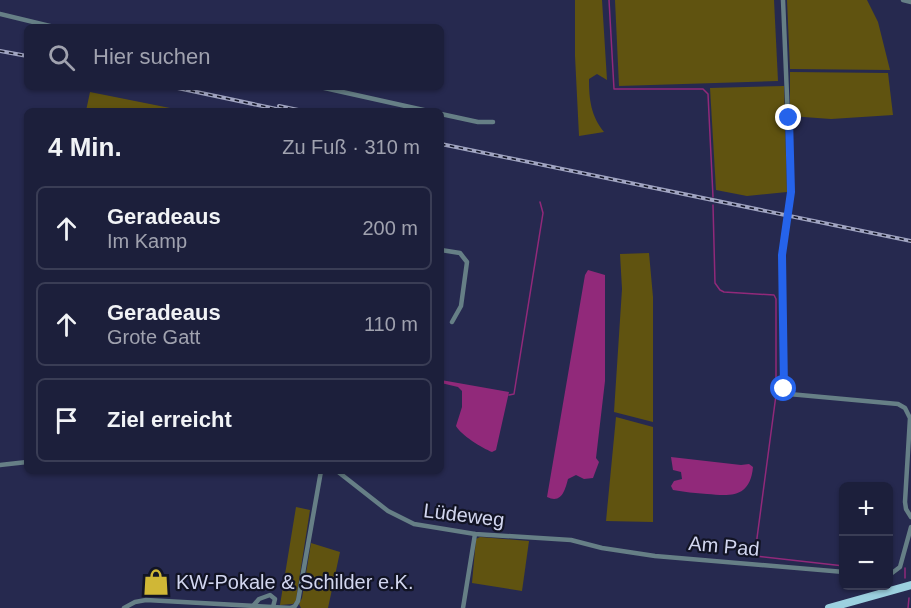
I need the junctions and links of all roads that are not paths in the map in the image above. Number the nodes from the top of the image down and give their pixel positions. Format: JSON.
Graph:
{"nodes":[{"id":1,"x":783,"y":0,"type":"edge"},
{"id":2,"x":903,"y":0,"type":"edge"},
{"id":3,"x":911,"y":2,"type":"edge"},
{"id":4,"x":0,"y":14,"type":"edge"},
{"id":5,"x":42,"y":24,"type":"edge"},
{"id":6,"x":334,"y":90,"type":"edge"},
{"id":7,"x":414,"y":108,"type":"edge"},
{"id":8,"x":444,"y":115,"type":"edge"},
{"id":9,"x":493,"y":122,"type":"dead end"},
{"id":10,"x":444,"y":250,"type":"edge"},
{"id":11,"x":452,"y":322,"type":"dead end"},
{"id":12,"x":24,"y":462,"type":"edge"},
{"id":13,"x":0,"y":465,"type":"edge"},
{"id":14,"x":320,"y":474,"type":"edge"},
{"id":15,"x":341,"y":474,"type":"edge"},
{"id":16,"x":911,"y":517,"type":"edge"},
{"id":17,"x":911,"y":527,"type":"edge"},
{"id":18,"x":475,"y":534,"type":"junction"},
{"id":19,"x":602,"y":548,"type":"joint"},
{"id":20,"x":839,"y":572,"type":"edge"},
{"id":21,"x":893,"y":573,"type":"edge"},
{"id":22,"x":911,"y":585,"type":"edge"},
{"id":23,"x":253,"y":606,"type":"junction"},
{"id":24,"x":273,"y":607,"type":"edge"},
{"id":25,"x":124,"y":608,"type":"edge"},
{"id":26,"x":291,"y":608,"type":"edge"},
{"id":27,"x":463,"y":608,"type":"edge"},
{"id":28,"x":829,"y":608,"type":"edge"}],
"edges":[{"from":1,"to":16,"type":"street"},
{"from":2,"to":3,"type":"street"},
{"from":4,"to":5,"type":"street"},
{"from":6,"to":7,"type":"street"},
{"from":8,"to":9,"type":"street"},
{"from":10,"to":11,"type":"street"},
{"from":12,"to":13,"type":"street"},
{"from":14,"to":26,"type":"street"},
{"from":15,"to":18,"type":"street","name":"Lüdeweg"},
{"from":17,"to":21,"type":"street"},
{"from":18,"to":19,"type":"street","name":"Lüdeweg"},
{"from":18,"to":27,"type":"street"},
{"from":19,"to":20,"type":"street","name":"Am Pad"},
{"from":22,"to":28,"type":"main road"},
{"from":23,"to":24,"type":"street"},
{"from":23,"to":24,"type":"street"},
{"from":23,"to":25,"type":"street"},
{"from":24,"to":26,"type":"street"}]}
